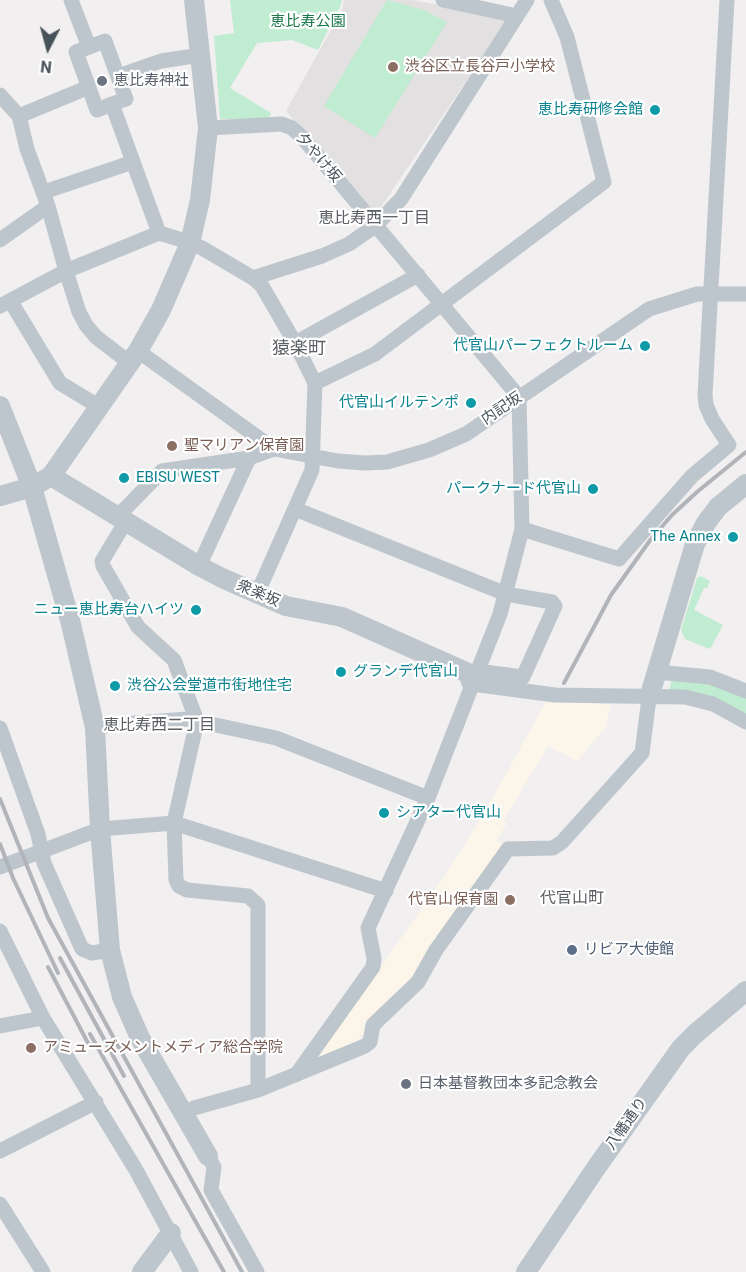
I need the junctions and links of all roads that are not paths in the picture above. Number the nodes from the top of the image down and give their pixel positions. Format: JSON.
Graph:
{"nodes":[{"id":1,"x":71,"y":0,"type":"edge"},
{"id":2,"x":194,"y":0,"type":"edge"},
{"id":3,"x":443,"y":0,"type":"edge"},
{"id":4,"x":527,"y":0,"type":"edge"},
{"id":5,"x":551,"y":0,"type":"edge"},
{"id":6,"x":727,"y":0,"type":"edge"},
{"id":7,"x":517,"y":16,"type":"junction"},
{"id":8,"x":89,"y":47,"type":"junction"},
{"id":9,"x":201,"y":55,"type":"junction"},
{"id":10,"x":118,"y":76,"type":"junction"},
{"id":11,"x":89,"y":87,"type":"junction"},
{"id":12,"x":0,"y":95,"type":"edge"},
{"id":13,"x":112,"y":104,"type":"junction"},
{"id":14,"x":19,"y":116,"type":"junction"},
{"id":15,"x":208,"y":128,"type":"junction"},
{"id":16,"x":133,"y":162,"type":"junction"},
{"id":17,"x":46,"y":199,"type":"junction"},
{"id":18,"x":375,"y":225,"type":"junction"},
{"id":19,"x":159,"y":233,"type":"junction"},
{"id":20,"x":0,"y":240,"type":"edge"},
{"id":21,"x":190,"y":243,"type":"junction"},
{"id":22,"x":66,"y":271,"type":"junction"},
{"id":23,"x":418,"y":275,"type":"junction"},
{"id":24,"x":253,"y":278,"type":"junction"},
{"id":25,"x":709,"y":294,"type":"junction"},
{"id":26,"x":746,"y":294,"type":"edge"},
{"id":27,"x":442,"y":303,"type":"junction"},
{"id":28,"x":6,"y":304,"type":"edge"},
{"id":29,"x":295,"y":343,"type":"junction"},
{"id":30,"x":134,"y":357,"type":"junction"},
{"id":31,"x":315,"y":383,"type":"junction"},
{"id":32,"x":519,"y":397,"type":"junction"},
{"id":33,"x":0,"y":406,"type":"edge"},
{"id":34,"x":98,"y":406,"type":"junction"},
{"id":35,"x":274,"y":449,"type":"junction"},
{"id":36,"x":312,"y":457,"type":"junction"},
{"id":37,"x":249,"y":458,"type":"junction"},
{"id":38,"x":51,"y":476,"type":"junction"},
{"id":39,"x":746,"y":484,"type":"edge"},
{"id":40,"x":32,"y":487,"type":"junction"},
{"id":41,"x":0,"y":496,"type":"edge"},
{"id":42,"x":296,"y":509,"type":"junction"},
{"id":43,"x":122,"y":518,"type":"junction"},
{"id":44,"x":522,"y":529,"type":"junction"},
{"id":45,"x":199,"y":566,"type":"junction"},
{"id":46,"x":256,"y":594,"type":"junction"},
{"id":47,"x":506,"y":594,"type":"junction"},
{"id":48,"x":656,"y":672,"type":"junction"},
{"id":49,"x":475,"y":678,"type":"junction"},
{"id":50,"x":746,"y":691,"type":"edge"},
{"id":51,"x":649,"y":698,"type":"junction"},
{"id":52,"x":197,"y":721,"type":"junction"},
{"id":53,"x":746,"y":722,"type":"edge"},
{"id":54,"x":95,"y":728,"type":"junction"},
{"id":55,"x":0,"y":729,"type":"edge"},
{"id":56,"x":428,"y":798,"type":"junction"},
{"id":57,"x":174,"y":823,"type":"junction"},
{"id":58,"x":100,"y":829,"type":"junction"},
{"id":59,"x":41,"y":850,"type":"junction"},
{"id":60,"x":0,"y":867,"type":"edge"},
{"id":61,"x":386,"y":891,"type":"junction"},
{"id":62,"x":0,"y":931,"type":"edge"},
{"id":63,"x":110,"y":950,"type":"junction"},
{"id":64,"x":746,"y":991,"type":"edge"},
{"id":65,"x":43,"y":1018,"type":"junction"},
{"id":66,"x":0,"y":1026,"type":"edge"},
{"id":67,"x":296,"y":1075,"type":"junction"},
{"id":68,"x":258,"y":1090,"type":"junction"},
{"id":69,"x":96,"y":1102,"type":"junction"},
{"id":70,"x":183,"y":1115,"type":"junction"},
{"id":71,"x":0,"y":1151,"type":"edge"},
{"id":72,"x":208,"y":1156,"type":"joint"},
{"id":73,"x":0,"y":1204,"type":"edge"},
{"id":74,"x":171,"y":1233,"type":"junction"},
{"id":75,"x":43,"y":1272,"type":"edge"},
{"id":76,"x":142,"y":1272,"type":"edge"},
{"id":77,"x":191,"y":1272,"type":"edge"},
{"id":78,"x":257,"y":1272,"type":"edge"},
{"id":79,"x":526,"y":1272,"type":"edge"}],
"edges":[{"from":1,"to":8,"type":"street"},
{"from":2,"to":9,"type":"street"},
{"from":3,"to":7,"type":"street"},
{"from":4,"to":7,"type":"street"},
{"from":5,"to":27,"type":"street"},
{"from":6,"to":25,"type":"street"},
{"from":7,"to":18,"type":"street"},
{"from":8,"to":10,"type":"street"},
{"from":8,"to":11,"type":"street"},
{"from":9,"to":10,"type":"street"},
{"from":9,"to":15,"type":"street"},
{"from":10,"to":13,"type":"street"},
{"from":11,"to":13,"type":"street"},
{"from":11,"to":14,"type":"street"},
{"from":12,"to":14,"type":"street"},
{"from":13,"to":16,"type":"street"},
{"from":14,"to":17,"type":"street"},
{"from":15,"to":18,"type":"street","name":"夕やけ坂"},
{"from":15,"to":21,"type":"street"},
{"from":16,"to":17,"type":"street"},
{"from":16,"to":19,"type":"street"},
{"from":17,"to":20,"type":"street"},
{"from":17,"to":22,"type":"street"},
{"from":18,"to":23,"type":"street","name":"夕やけ坂"},
{"from":18,"to":24,"type":"street"},
{"from":19,"to":21,"type":"street"},
{"from":19,"to":22,"type":"street"},
{"from":21,"to":24,"type":"street"},
{"from":21,"to":30,"type":"street"},
{"from":22,"to":28,"type":"street"},
{"from":22,"to":30,"type":"street"},
{"from":23,"to":27,"type":"street","name":"夕やけ坂"},
{"from":23,"to":29,"type":"street"},
{"from":24,"to":29,"type":"street"},
{"from":25,"to":26,"type":"street","name":"内記坂"},
{"from":25,"to":32,"type":"street","name":"内記坂"},
{"from":25,"to":44,"type":"street"},
{"from":27,"to":31,"type":"street"},
{"from":27,"to":32,"type":"street","name":"夕やけ坂"},
{"from":28,"to":34,"type":"street"},
{"from":29,"to":31,"type":"street"},
{"from":30,"to":34,"type":"street"},
{"from":30,"to":35,"type":"street"},
{"from":31,"to":36,"type":"street"},
{"from":32,"to":36,"type":"street","name":"内記坂"},
{"from":32,"to":44,"type":"street"},
{"from":33,"to":40,"type":"street"},
{"from":34,"to":38,"type":"street"},
{"from":35,"to":36,"type":"street","name":"内記坂"},
{"from":35,"to":37,"type":"street"},
{"from":36,"to":42,"type":"street"},
{"from":37,"to":43,"type":"street"},
{"from":37,"to":45,"type":"street"},
{"from":38,"to":40,"type":"street"},
{"from":38,"to":43,"type":"street","name":"衆楽坂"},
{"from":39,"to":48,"type":"street"},
{"from":40,"to":41,"type":"street"},
{"from":40,"to":54,"type":"street"},
{"from":42,"to":46,"type":"street"},
{"from":42,"to":47,"type":"street"},
{"from":43,"to":45,"type":"street","name":"衆楽坂"},
{"from":43,"to":52,"type":"street"},
{"from":44,"to":47,"type":"street"},
{"from":45,"to":46,"type":"street","name":"衆楽坂"},
{"from":46,"to":49,"type":"street","name":"衆楽坂"},
{"from":47,"to":49,"type":"street"},
{"from":47,"to":49,"type":"street"},
{"from":48,"to":50,"type":"street"},
{"from":48,"to":51,"type":"street"},
{"from":49,"to":51,"type":"street"},
{"from":49,"to":56,"type":"street"},
{"from":51,"to":53,"type":"street"},
{"from":51,"to":67,"type":"street"},
{"from":52,"to":54,"type":"street"},
{"from":52,"to":56,"type":"street"},
{"from":52,"to":57,"type":"street"},
{"from":54,"to":58,"type":"street"},
{"from":55,"to":59,"type":"street"},
{"from":56,"to":61,"type":"street"},
{"from":57,"to":58,"type":"street"},
{"from":57,"to":61,"type":"street"},
{"from":57,"to":68,"type":"street"},
{"from":58,"to":59,"type":"street"},
{"from":58,"to":63,"type":"street"},
{"from":59,"to":60,"type":"street"},
{"from":59,"to":63,"type":"street"},
{"from":61,"to":67,"type":"street"},
{"from":62,"to":65,"type":"street"},
{"from":63,"to":70,"type":"street"},
{"from":64,"to":79,"type":"street","name":"八幡通り"},
{"from":65,"to":66,"type":"street"},
{"from":65,"to":69,"type":"street"},
{"from":67,"to":68,"type":"street"},
{"from":68,"to":70,"type":"street"},
{"from":69,"to":71,"type":"street"},
{"from":69,"to":74,"type":"street"},
{"from":70,"to":72,"type":"street"},
{"from":72,"to":78,"type":"street"},
{"from":73,"to":75,"type":"street"},
{"from":74,"to":76,"type":"street"},
{"from":74,"to":77,"type":"street"}]}
